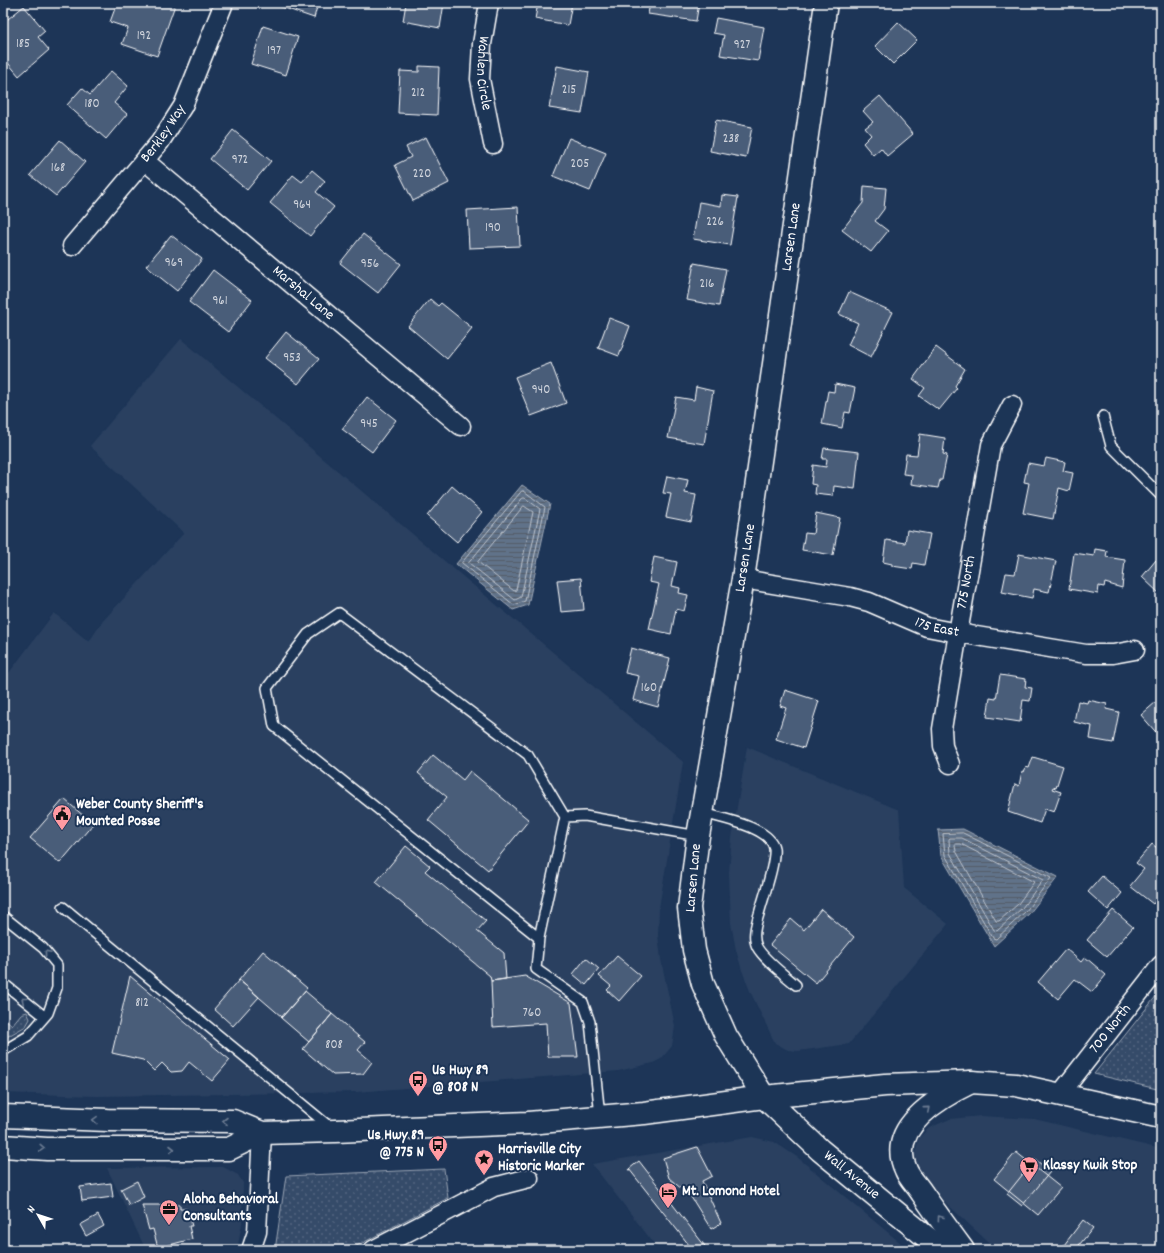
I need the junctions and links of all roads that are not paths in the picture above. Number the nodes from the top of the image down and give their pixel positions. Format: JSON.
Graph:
{"nodes":[{"id":1,"x":224,"y":3,"type":"edge"},
{"id":2,"x":489,"y":3,"type":"edge"},
{"id":3,"x":826,"y":3,"type":"edge"},
{"id":4,"x":493,"y":144,"type":"dead end"},
{"id":5,"x":145,"y":161,"type":"junction"},
{"id":6,"x":72,"y":246,"type":"dead end"},
{"id":7,"x":1012,"y":405,"type":"dead end"},
{"id":8,"x":1103,"y":416,"type":"dead end"},
{"id":9,"x":461,"y":426,"type":"dead end"},
{"id":10,"x":1161,"y":496,"type":"edge"},
{"id":11,"x":743,"y":579,"type":"junction"},
{"id":12,"x":958,"y":633,"type":"junction"},
{"id":13,"x":1135,"y":650,"type":"dead end"},
{"id":14,"x":950,"y":764,"type":"dead end"},
{"id":15,"x":703,"y":813,"type":"junction"},
{"id":16,"x":564,"y":817,"type":"junction"},
{"id":17,"x":698,"y":836,"type":"junction"},
{"id":18,"x":63,"y":907,"type":"dead end"},
{"id":19,"x":3,"y":916,"type":"edge"},
{"id":20,"x":539,"y":938,"type":"junction"},
{"id":21,"x":1161,"y":965,"type":"edge"},
{"id":22,"x":3,"y":983,"type":"edge"},
{"id":23,"x":796,"y":985,"type":"dead end"},
{"id":24,"x":44,"y":1016,"type":"junction"},
{"id":25,"x":3,"y":1051,"type":"edge"},
{"id":26,"x":971,"y":1082,"type":"junction"},
{"id":27,"x":1061,"y":1094,"type":"junction"},
{"id":28,"x":764,"y":1097,"type":"junction"},
{"id":29,"x":3,"y":1116,"type":"edge"},
{"id":30,"x":600,"y":1116,"type":"junction"},
{"id":31,"x":1161,"y":1117,"type":"edge"},
{"id":32,"x":335,"y":1131,"type":"junction"},
{"id":33,"x":262,"y":1133,"type":"junction"},
{"id":34,"x":3,"y":1146,"type":"edge"},
{"id":35,"x":529,"y":1178,"type":"dead end"},
{"id":36,"x":252,"y":1250,"type":"edge"},
{"id":37,"x":372,"y":1250,"type":"edge"},
{"id":38,"x":942,"y":1250,"type":"edge"},
{"id":39,"x":963,"y":1250,"type":"edge"}],
"edges":[{"from":1,"to":5,"type":"street","name":"Berkley Way"},
{"from":2,"to":4,"type":"street","name":"Wahlen Circle"},
{"from":3,"to":11,"type":"main road","name":"Larsen Lane"},
{"from":5,"to":6,"type":"street","name":"Berkley Way"},
{"from":5,"to":9,"type":"street","name":"Marshal Lane"},
{"from":7,"to":12,"type":"street","name":"775 North"},
{"from":8,"to":10,"type":"lane"},
{"from":11,"to":12,"type":"street","name":"175 East"},
{"from":11,"to":15,"type":"main road","name":"Larsen Lane"},
{"from":12,"to":13,"type":"street","name":"175 East"},
{"from":12,"to":14,"type":"street","name":"775 North"},
{"from":15,"to":17,"type":"main road","name":"Larsen Lane"},
{"from":15,"to":23,"type":"lane"},
{"from":16,"to":17,"type":"lane"},
{"from":16,"to":20,"type":"lane"},
{"from":16,"to":20,"type":"lane"},
{"from":17,"to":28,"type":"main road","name":"Larsen Lane"},
{"from":18,"to":32,"type":"lane"},
{"from":24,"to":19,"type":"lane","one_way":true},
{"from":20,"to":30,"type":"lane"},
{"from":21,"to":27,"type":"street","name":"700 North"},
{"from":24,"to":22,"type":"lane","one_way":true},
{"from":24,"to":25,"type":"lane"},
{"from":26,"to":27,"type":"main road"},
{"from":26,"to":28,"type":"main road"},
{"from":39,"to":26,"type":"main road","one_way":true},
{"from":27,"to":31,"type":"main road"},
{"from":28,"to":30,"type":"main road"},
{"from":28,"to":38,"type":"main road","name":"Wall Avenue"},
{"from":33,"to":29,"type":"main road","one_way":true},
{"from":30,"to":32,"type":"main road"},
{"from":32,"to":33,"type":"main road"},
{"from":34,"to":33,"type":"main road","one_way":true},
{"from":33,"to":36,"type":"street"},
{"from":35,"to":37,"type":"street"}]}
